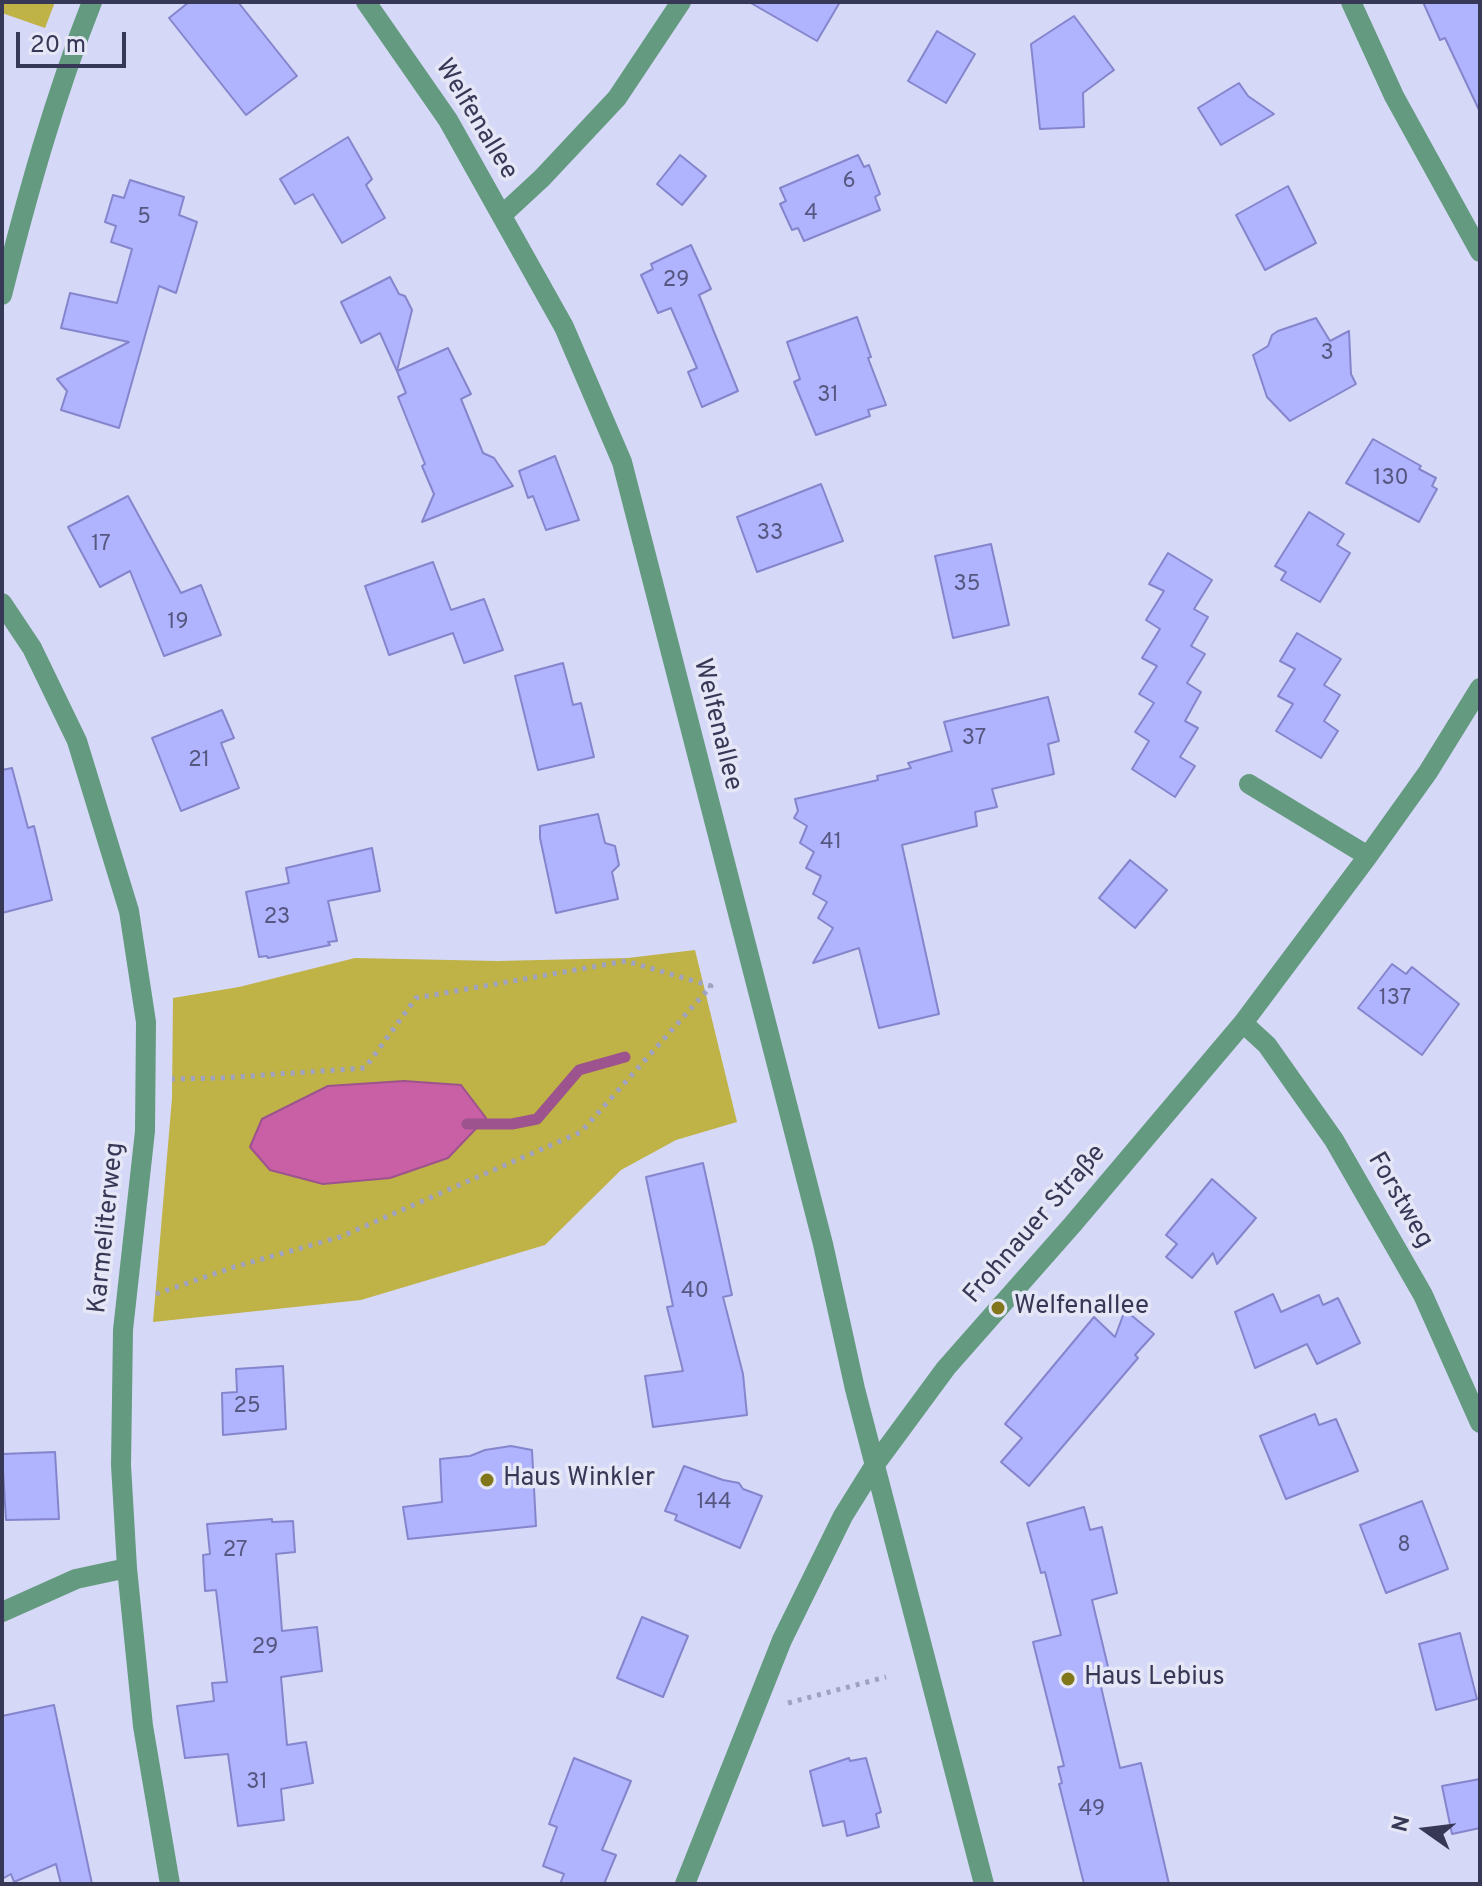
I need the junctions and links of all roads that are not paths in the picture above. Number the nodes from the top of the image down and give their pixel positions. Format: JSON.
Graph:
{"nodes":[{"id":1,"x":92,"y":2,"type":"edge"},
{"id":2,"x":366,"y":2,"type":"edge"},
{"id":3,"x":681,"y":2,"type":"edge"},
{"id":4,"x":1351,"y":2,"type":"edge"},
{"id":5,"x":502,"y":215,"type":"junction"},
{"id":6,"x":1480,"y":252,"type":"edge"},
{"id":7,"x":2,"y":295,"type":"edge"},
{"id":8,"x":2,"y":603,"type":"edge"},
{"id":9,"x":1480,"y":688,"type":"edge"},
{"id":10,"x":1249,"y":784,"type":"dead end"},
{"id":11,"x":1368,"y":856,"type":"junction"},
{"id":12,"x":1243,"y":1023,"type":"junction"},
{"id":13,"x":1480,"y":1423,"type":"edge"},
{"id":14,"x":876,"y":1463,"type":"junction"},
{"id":15,"x":127,"y":1568,"type":"junction"},
{"id":16,"x":2,"y":1612,"type":"edge"},
{"id":17,"x":170,"y":1884,"type":"edge"},
{"id":18,"x":685,"y":1884,"type":"edge"},
{"id":19,"x":984,"y":1884,"type":"edge"}],
"edges":[{"from":1,"to":7,"type":"street"},
{"from":2,"to":5,"type":"street","name":"Welfenallee"},
{"from":3,"to":5,"type":"street"},
{"from":4,"to":6,"type":"street"},
{"from":5,"to":14,"type":"street","name":"Welfenallee"},
{"from":8,"to":15,"type":"street","name":"Karmeliterweg"},
{"from":9,"to":11,"type":"street","name":"Frohnauer Straße"},
{"from":10,"to":11,"type":"street"},
{"from":11,"to":12,"type":"street","name":"Frohnauer Straße"},
{"from":12,"to":13,"type":"street","name":"Forstweg"},
{"from":12,"to":14,"type":"street","name":"Frohnauer Straße"},
{"from":14,"to":18,"type":"street","name":"Frohnauer Straße"},
{"from":14,"to":19,"type":"street","name":"Welfenallee"},
{"from":15,"to":16,"type":"street"},
{"from":15,"to":17,"type":"street","name":"Karmeliterweg"}]}
